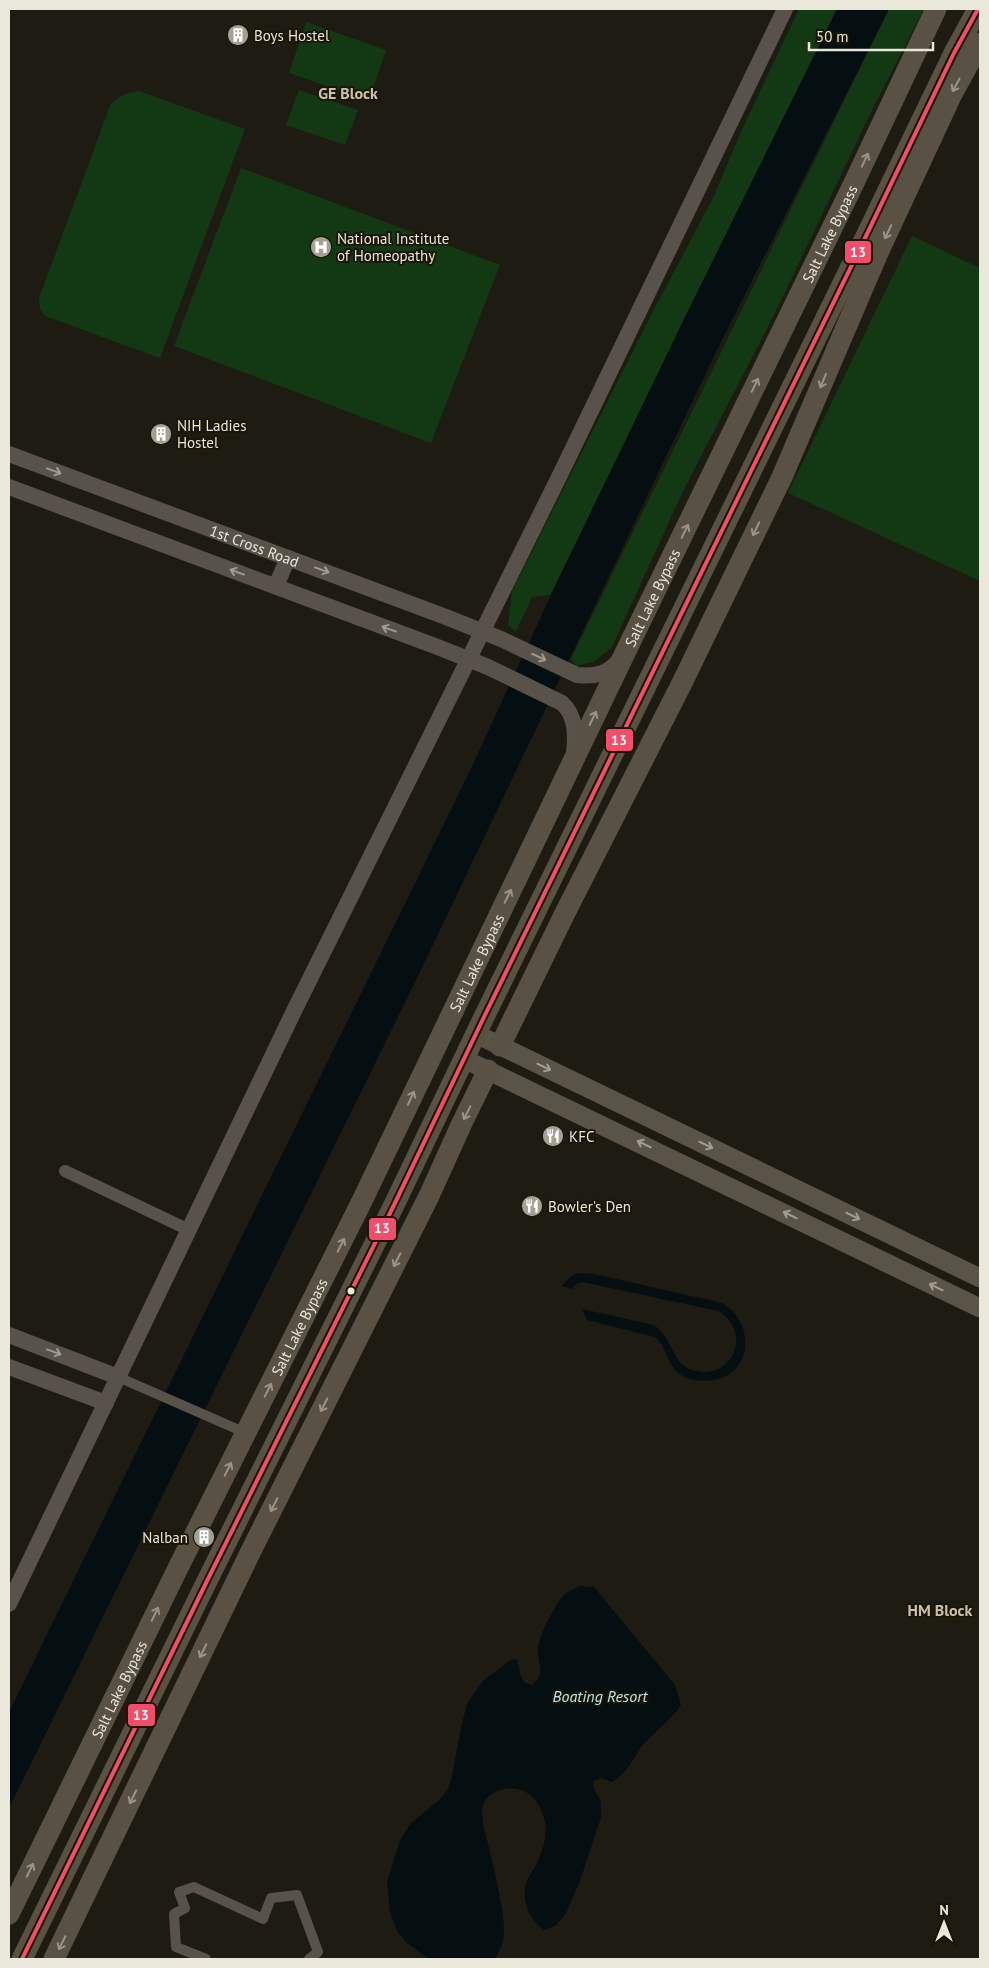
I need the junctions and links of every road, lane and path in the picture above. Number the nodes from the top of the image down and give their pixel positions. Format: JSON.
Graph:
{"nodes":[{"id":1,"x":785,"y":9,"type":"edge"},
{"id":2,"x":936,"y":9,"type":"edge"},
{"id":3,"x":978,"y":9,"type":"edge"},
{"id":4,"x":980,"y":43,"type":"edge"},
{"id":5,"x":904,"y":158,"type":"junction"},
{"id":6,"x":853,"y":185,"type":"junction"},
{"id":7,"x":905,"y":196,"type":"junction"},
{"id":8,"x":882,"y":202,"type":"junction"},
{"id":9,"x":809,"y":413,"type":"junction"},
{"id":10,"x":763,"y":444,"type":"junction"},
{"id":11,"x":9,"y":454,"type":"edge"},
{"id":12,"x":9,"y":487,"type":"edge"},
{"id":13,"x":288,"y":558,"type":"junction"},
{"id":14,"x":276,"y":586,"type":"junction"},
{"id":15,"x":482,"y":632,"type":"junction"},
{"id":16,"x":624,"y":653,"type":"junction"},
{"id":17,"x":468,"y":659,"type":"junction"},
{"id":18,"x":572,"y":763,"type":"junction"},
{"id":19,"x":585,"y":811,"type":"junction"},
{"id":20,"x":594,"y":854,"type":"junction"},
{"id":21,"x":476,"y":1034,"type":"junction"},
{"id":22,"x":500,"y":1046,"type":"junction"},
{"id":23,"x":464,"y":1059,"type":"junction"},
{"id":24,"x":488,"y":1070,"type":"junction"},
{"id":25,"x":65,"y":1171,"type":"dead end"},
{"id":26,"x":189,"y":1230,"type":"junction"},
{"id":27,"x":980,"y":1278,"type":"edge"},
{"id":28,"x":980,"y":1308,"type":"edge"},
{"id":29,"x":9,"y":1335,"type":"edge"},
{"id":30,"x":9,"y":1367,"type":"edge"},
{"id":31,"x":118,"y":1378,"type":"junction"},
{"id":32,"x":106,"y":1403,"type":"junction"},
{"id":33,"x":246,"y":1433,"type":"junction"},
{"id":34,"x":274,"y":1447,"type":"junction"},
{"id":35,"x":296,"y":1461,"type":"junction"},
{"id":36,"x":9,"y":1604,"type":"edge"},
{"id":37,"x":9,"y":1914,"type":"edge"},
{"id":38,"x":22,"y":1959,"type":"edge"},
{"id":39,"x":54,"y":1959,"type":"edge"},
{"id":40,"x":206,"y":1959,"type":"edge"},
{"id":41,"x":309,"y":1959,"type":"edge"}],
"edges":[{"from":1,"to":15,"type":"street"},
{"from":6,"to":2,"type":"main road","name":"Salt Lake Bypass","one_way":true},
{"from":3,"to":5,"type":"main road","name":"Salt Lake Bypass"},
{"from":4,"to":7,"type":"main road","one_way":true},
{"from":5,"to":7,"type":"main road"},
{"from":5,"to":8,"type":"main road","name":"Salt Lake Bypass"},
{"from":6,"to":8,"type":"main road"},
{"from":16,"to":6,"type":"main road","name":"Salt Lake Bypass","one_way":true},
{"from":7,"to":9,"type":"main road","one_way":true},
{"from":8,"to":10,"type":"main road","name":"Salt Lake Bypass"},
{"from":9,"to":10,"type":"main road"},
{"from":9,"to":20,"type":"main road","one_way":true},
{"from":10,"to":19,"type":"main road","name":"Salt Lake Bypass"},
{"from":11,"to":13,"type":"street","name":"1st Cross Road","one_way":true},
{"from":14,"to":12,"type":"street","name":"1st Cross Road","one_way":true},
{"from":13,"to":14,"type":"street"},
{"from":13,"to":15,"type":"street","name":"1st Cross Road","one_way":true},
{"from":17,"to":14,"type":"street","name":"1st Cross Road","one_way":true},
{"from":15,"to":16,"type":"street","name":"1st Cross Road","one_way":true},
{"from":15,"to":17,"type":"street"},
{"from":18,"to":16,"type":"main road","name":"Salt Lake Bypass","one_way":true},
{"from":17,"to":18,"type":"street","name":"1st Cross Road"},
{"from":17,"to":26,"type":"street"},
{"from":33,"to":18,"type":"main road","name":"Salt Lake Bypass","one_way":true},
{"from":19,"to":20,"type":"main road"},
{"from":19,"to":21,"type":"main road","name":"Salt Lake Bypass"},
{"from":20,"to":22,"type":"main road"},
{"from":21,"to":22,"type":"main road"},
{"from":21,"to":23,"type":"main road","name":"Salt Lake Bypass"},
{"from":22,"to":24,"type":"street"},
{"from":22,"to":27,"type":"main road","one_way":true},
{"from":23,"to":24,"type":"main road"},
{"from":23,"to":34,"type":"main road","name":"Salt Lake Bypass"},
{"from":28,"to":24,"type":"main road","one_way":true},
{"from":24,"to":35,"type":"main road","one_way":true},
{"from":25,"to":26,"type":"street"},
{"from":26,"to":31,"type":"street"},
{"from":29,"to":31,"type":"street","one_way":true},
{"from":30,"to":32,"type":"street"},
{"from":31,"to":32,"type":"street"},
{"from":31,"to":33,"type":"street"},
{"from":32,"to":36,"type":"street"},
{"from":33,"to":34,"type":"main road"},
{"from":37,"to":33,"type":"main road","name":"Salt Lake Bypass","one_way":true},
{"from":34,"to":35,"type":"main road"},
{"from":34,"to":38,"type":"main road","name":"Salt Lake Bypass"},
{"from":35,"to":39,"type":"main road","one_way":true},
{"from":40,"to":41,"type":"street"}]}
